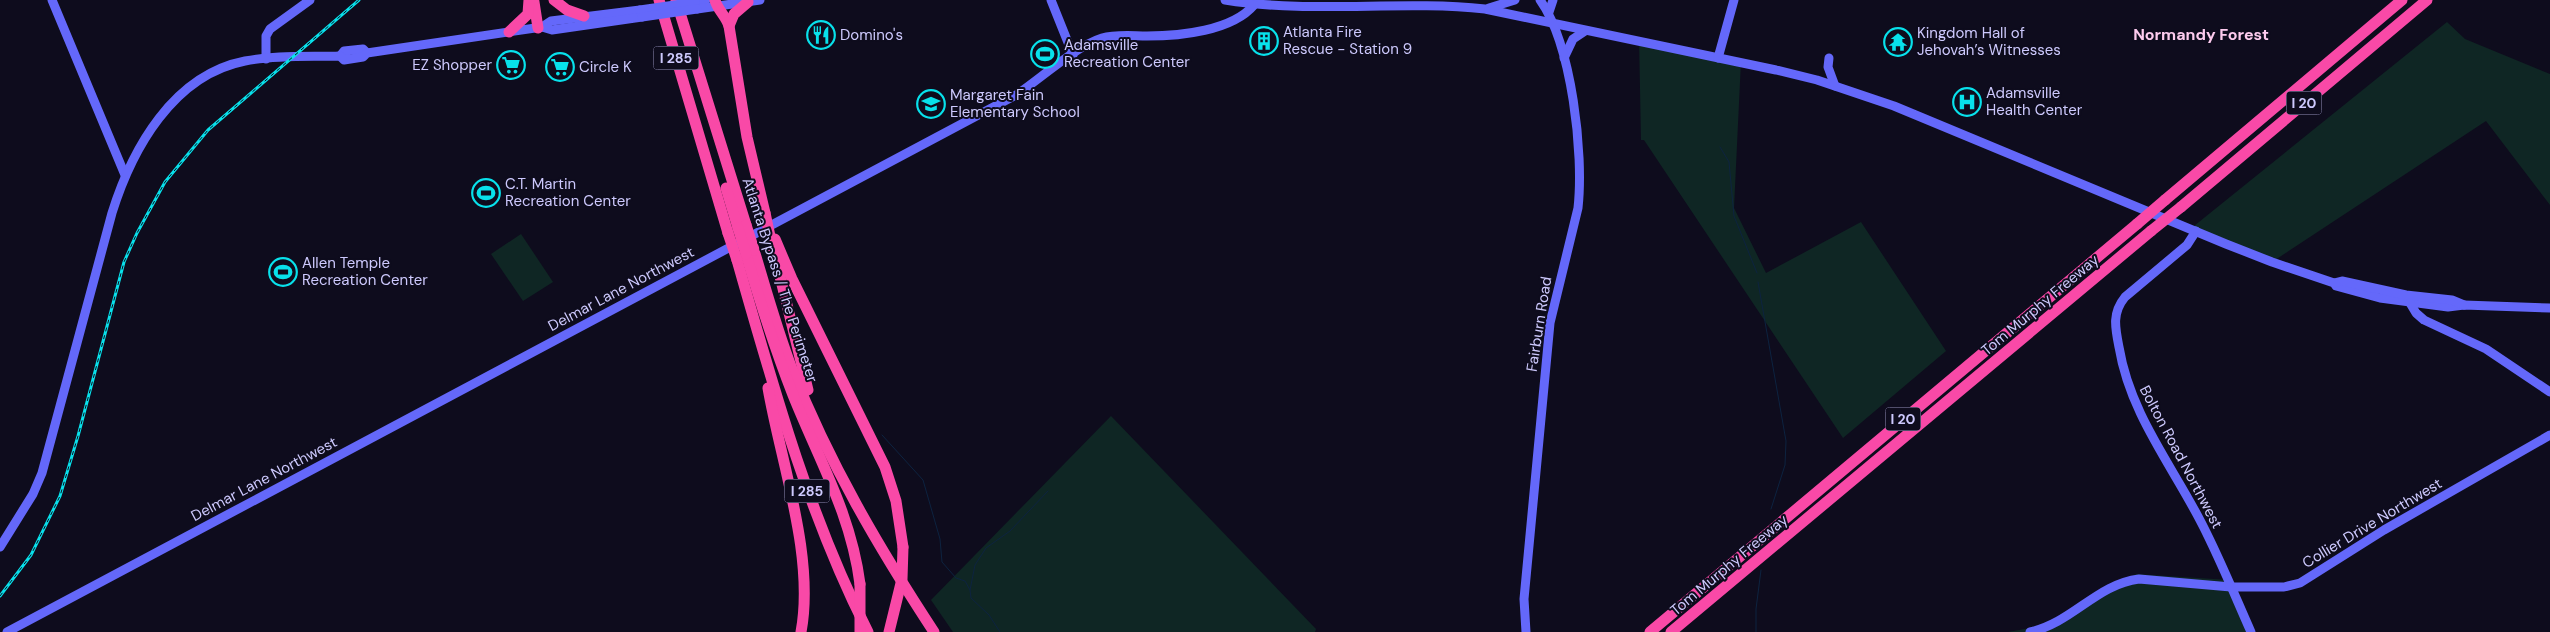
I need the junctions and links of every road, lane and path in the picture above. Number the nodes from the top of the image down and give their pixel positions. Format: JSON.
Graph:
{"nodes":[{"id":1,"x":52,"y":0,"type":"edge"},
{"id":2,"x":310,"y":0,"type":"edge"},
{"id":3,"x":529,"y":0,"type":"edge"},
{"id":4,"x":533,"y":0,"type":"edge"},
{"id":5,"x":539,"y":0,"type":"edge"},
{"id":6,"x":554,"y":0,"type":"edge"},
{"id":7,"x":659,"y":0,"type":"edge"},
{"id":8,"x":676,"y":0,"type":"edge"},
{"id":9,"x":760,"y":0,"type":"edge"},
{"id":10,"x":1051,"y":0,"type":"edge"},
{"id":11,"x":1225,"y":0,"type":"edge"},
{"id":12,"x":1515,"y":0,"type":"edge"},
{"id":13,"x":1540,"y":0,"type":"edge"},
{"id":14,"x":1553,"y":0,"type":"edge"},
{"id":15,"x":1734,"y":0,"type":"edge"},
{"id":16,"x":2402,"y":0,"type":"edge"},
{"id":17,"x":2427,"y":0,"type":"edge"},
{"id":18,"x":713,"y":2,"type":"edge"},
{"id":19,"x":748,"y":2,"type":"junction"},
{"id":20,"x":1254,"y":5,"type":"junction"},
{"id":21,"x":1486,"y":9,"type":"junction"},
{"id":22,"x":1549,"y":12,"type":"junction"},
{"id":23,"x":641,"y":13,"type":"junction"},
{"id":24,"x":584,"y":16,"type":"junction"},
{"id":25,"x":1555,"y":25,"type":"junction"},
{"id":26,"x":729,"y":26,"type":"junction"},
{"id":27,"x":540,"y":28,"type":"junction"},
{"id":28,"x":1585,"y":31,"type":"junction"},
{"id":29,"x":509,"y":32,"type":"junction"},
{"id":30,"x":1072,"y":55,"type":"junction"},
{"id":31,"x":1718,"y":58,"type":"junction"},
{"id":32,"x":1829,"y":58,"type":"dead end"},
{"id":33,"x":266,"y":59,"type":"junction"},
{"id":34,"x":1564,"y":59,"type":"junction"},
{"id":35,"x":1835,"y":86,"type":"junction"},
{"id":36,"x":139,"y":149,"type":"junction"},
{"id":37,"x":114,"y":152,"type":"junction"},
{"id":38,"x":124,"y":175,"type":"junction"},
{"id":39,"x":737,"y":229,"type":"junction"},
{"id":40,"x":2196,"y":231,"type":"junction"},
{"id":41,"x":773,"y":240,"type":"junction"},
{"id":42,"x":745,"y":255,"type":"junction"},
{"id":43,"x":2334,"y":283,"type":"junction"},
{"id":44,"x":2410,"y":303,"type":"junction"},
{"id":45,"x":2464,"y":305,"type":"junction"},
{"id":46,"x":2550,"y":308,"type":"edge"},
{"id":47,"x":761,"y":344,"type":"junction"},
{"id":48,"x":2550,"y":392,"type":"edge"},
{"id":49,"x":2550,"y":435,"type":"edge"},
{"id":50,"x":822,"y":438,"type":"junction"},
{"id":51,"x":0,"y":546,"type":"edge"},
{"id":52,"x":2231,"y":587,"type":"junction"},
{"id":53,"x":1717,"y":595,"type":"junction"},
{"id":54,"x":6,"y":632,"type":"edge"},
{"id":55,"x":801,"y":632,"type":"edge"},
{"id":56,"x":860,"y":632,"type":"edge"},
{"id":57,"x":868,"y":632,"type":"edge"},
{"id":58,"x":889,"y":632,"type":"edge"},
{"id":59,"x":934,"y":632,"type":"edge"},
{"id":60,"x":1526,"y":632,"type":"edge"},
{"id":61,"x":1650,"y":632,"type":"edge"},
{"id":62,"x":1672,"y":632,"type":"edge"},
{"id":63,"x":1677,"y":632,"type":"edge"},
{"id":64,"x":2030,"y":632,"type":"edge"},
{"id":65,"x":2251,"y":632,"type":"edge"}],
"edges":[{"from":1,"to":37,"type":"main road"},
{"from":2,"to":33,"type":"main road"},
{"from":3,"to":29,"type":"highway"},
{"from":4,"to":27,"type":"highway"},
{"from":5,"to":27,"type":"highway"},
{"from":6,"to":24,"type":"highway"},
{"from":7,"to":39,"type":"highway","name":"Atlanta Bypass / The Perimeter","number":"I 285"},
{"from":8,"to":39,"type":"highway","name":"Atlanta Bypass / The Perimeter","number":"I 285"},
{"from":9,"to":19,"type":"main road"},
{"from":10,"to":30,"type":"main road"},
{"from":11,"to":20,"type":"main road"},
{"from":12,"to":21,"type":"main road"},
{"from":13,"to":22,"type":"main road","name":"Fairburn Road"},
{"from":14,"to":22,"type":"main road"},
{"from":15,"to":31,"type":"main road"},
{"from":16,"to":61,"type":"highway","name":"Tom Murphy Freeway","number":"I 20","bridge":true},
{"from":17,"to":53,"type":"highway","name":"Tom Murphy Freeway","number":"I 20","bridge":true},
{"from":18,"to":19,"type":"main road"},
{"from":18,"to":23,"type":"main road","bridge":true},
{"from":18,"to":26,"type":"highway"},
{"from":19,"to":26,"type":"highway"},
{"from":20,"to":21,"type":"main road"},
{"from":20,"to":30,"type":"main road","name":"Delmar Lane Northwest"},
{"from":21,"to":25,"type":"main road"},
{"from":22,"to":25,"type":"main road","name":"Fairburn Road"},
{"from":23,"to":24,"type":"main road"},
{"from":23,"to":27,"type":"main road"},
{"from":24,"to":27,"type":"main road"},
{"from":25,"to":28,"type":"main road"},
{"from":25,"to":34,"type":"main road","name":"Fairburn Road"},
{"from":26,"to":41,"type":"highway","bridge":true},
{"from":27,"to":29,"type":"main road"},
{"from":28,"to":31,"type":"main road"},
{"from":28,"to":34,"type":"main road"},
{"from":29,"to":33,"type":"main road"},
{"from":30,"to":54,"type":"main road","name":"Delmar Lane Northwest"},
{"from":31,"to":35,"type":"main road"},
{"from":32,"to":35,"type":"main road"},
{"from":33,"to":36,"type":"main road"},
{"from":34,"to":60,"type":"main road","name":"Fairburn Road"},
{"from":35,"to":40,"type":"main road"},
{"from":36,"to":37,"type":"main road"},
{"from":36,"to":38,"type":"main road"},
{"from":37,"to":38,"type":"main road"},
{"from":38,"to":51,"type":"main road"},
{"from":39,"to":42,"type":"highway","name":"Atlanta Bypass / The Perimeter","number":"I 285","bridge":true},
{"from":39,"to":42,"type":"highway","name":"Atlanta Bypass / The Perimeter","number":"I 285","bridge":true},
{"from":40,"to":43,"type":"main road"},
{"from":40,"to":52,"type":"main road","name":"Bolton Road Northwest"},
{"from":41,"to":50,"type":"highway"},
{"from":41,"to":58,"type":"highway","bridge":true},
{"from":42,"to":47,"type":"highway","name":"Atlanta Bypass / The Perimeter","number":"I 285"},
{"from":42,"to":50,"type":"highway","name":"Atlanta Bypass / The Perimeter","number":"I 285"},
{"from":42,"to":56,"type":"highway","bridge":true},
{"from":43,"to":44,"type":"main road"},
{"from":43,"to":45,"type":"main road"},
{"from":44,"to":45,"type":"main road"},
{"from":44,"to":48,"type":"main road"},
{"from":45,"to":46,"type":"main road"},
{"from":47,"to":55,"type":"highway"},
{"from":47,"to":57,"type":"highway","name":"Atlanta Bypass / The Perimeter","number":"I 285"},
{"from":49,"to":52,"type":"main road","name":"Collier Drive Northwest"},
{"from":50,"to":59,"type":"highway","name":"Atlanta Bypass / The Perimeter","number":"I 285"},
{"from":52,"to":64,"type":"main road","name":"Collier Drive Northwest"},
{"from":52,"to":65,"type":"main road","name":"Bolton Road Northwest"},
{"from":53,"to":62,"type":"highway","name":"Tom Murphy Freeway","number":"I 20"},
{"from":53,"to":63,"type":"highway"}]}
